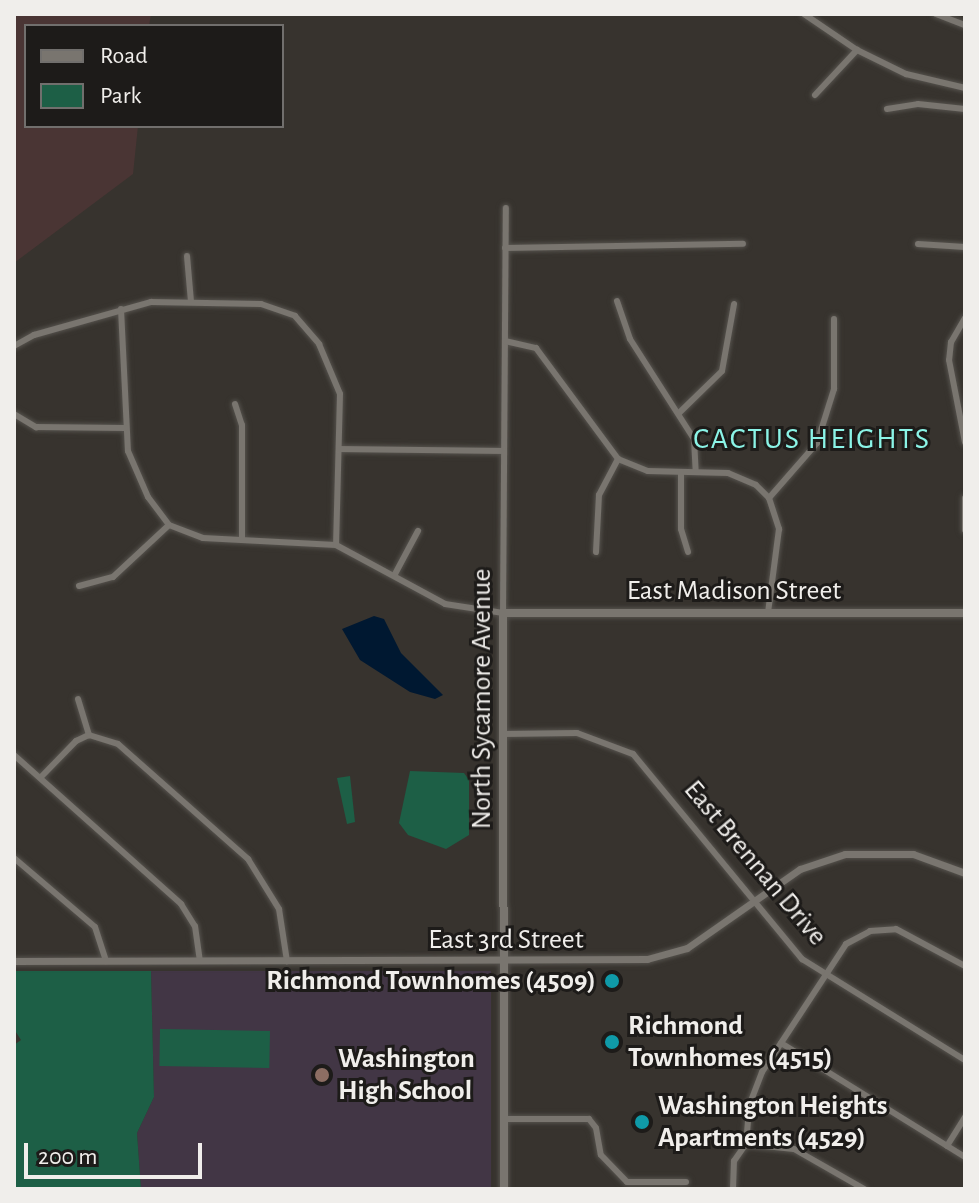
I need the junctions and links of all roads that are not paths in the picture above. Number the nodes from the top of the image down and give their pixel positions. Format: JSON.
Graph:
{"nodes":[{"id":1,"x":804,"y":14,"type":"edge"},
{"id":2,"x":936,"y":14,"type":"edge"},
{"id":3,"x":965,"y":25,"type":"edge"},
{"id":4,"x":857,"y":50,"type":"junction"},
{"id":5,"x":965,"y":88,"type":"edge"},
{"id":6,"x":815,"y":95,"type":"dead end"},
{"id":7,"x":887,"y":109,"type":"dead end"},
{"id":8,"x":965,"y":109,"type":"edge"},
{"id":9,"x":506,"y":208,"type":"dead end"},
{"id":10,"x":743,"y":244,"type":"dead end"},
{"id":11,"x":918,"y":244,"type":"dead end"},
{"id":12,"x":965,"y":247,"type":"edge"},
{"id":13,"x":505,"y":248,"type":"junction"},
{"id":14,"x":187,"y":256,"type":"dead end"},
{"id":15,"x":617,"y":301,"type":"dead end"},
{"id":16,"x":191,"y":302,"type":"junction"},
{"id":17,"x":734,"y":304,"type":"dead end"},
{"id":18,"x":121,"y":309,"type":"junction"},
{"id":19,"x":965,"y":318,"type":"edge"},
{"id":20,"x":834,"y":319,"type":"dead end"},
{"id":21,"x":505,"y":341,"type":"junction"},
{"id":22,"x":14,"y":346,"type":"edge"},
{"id":23,"x":235,"y":404,"type":"dead end"},
{"id":24,"x":679,"y":413,"type":"junction"},
{"id":25,"x":14,"y":414,"type":"edge"},
{"id":26,"x":125,"y":428,"type":"junction"},
{"id":27,"x":965,"y":442,"type":"edge"},
{"id":28,"x":340,"y":449,"type":"junction"},
{"id":29,"x":503,"y":451,"type":"junction"},
{"id":30,"x":618,"y":459,"type":"junction"},
{"id":31,"x":681,"y":472,"type":"junction"},
{"id":32,"x":696,"y":472,"type":"junction"},
{"id":33,"x":769,"y":498,"type":"junction"},
{"id":34,"x":965,"y":498,"type":"edge"},
{"id":35,"x":965,"y":512,"type":"edge"},
{"id":36,"x":169,"y":525,"type":"junction"},
{"id":37,"x":965,"y":530,"type":"edge"},
{"id":38,"x":418,"y":531,"type":"dead end"},
{"id":39,"x":242,"y":540,"type":"junction"},
{"id":40,"x":336,"y":545,"type":"junction"},
{"id":41,"x":596,"y":552,"type":"dead end"},
{"id":42,"x":688,"y":552,"type":"dead end"},
{"id":43,"x":395,"y":574,"type":"junction"},
{"id":44,"x":79,"y":586,"type":"dead end"},
{"id":45,"x":768,"y":612,"type":"junction"},
{"id":46,"x":503,"y":613,"type":"junction"},
{"id":47,"x":965,"y":613,"type":"edge"},
{"id":48,"x":78,"y":699,"type":"dead end"},
{"id":49,"x":503,"y":734,"type":"junction"},
{"id":50,"x":89,"y":735,"type":"junction"},
{"id":51,"x":14,"y":755,"type":"edge"},
{"id":52,"x":42,"y":776,"type":"junction"},
{"id":53,"x":14,"y":858,"type":"edge"},
{"id":54,"x":965,"y":873,"type":"edge"},
{"id":55,"x":754,"y":900,"type":"junction"},
{"id":56,"x":14,"y":961,"type":"edge"},
{"id":57,"x":106,"y":961,"type":"junction"},
{"id":58,"x":200,"y":961,"type":"junction"},
{"id":59,"x":287,"y":961,"type":"junction"},
{"id":60,"x":505,"y":962,"type":"junction"},
{"id":61,"x":965,"y":966,"type":"edge"},
{"id":62,"x":823,"y":973,"type":"junction"},
{"id":63,"x":781,"y":1043,"type":"junction"},
{"id":64,"x":965,"y":1060,"type":"edge"},
{"id":65,"x":965,"y":1117,"type":"edge"},
{"id":66,"x":503,"y":1119,"type":"junction"},
{"id":67,"x":746,"y":1144,"type":"junction"},
{"id":68,"x":947,"y":1146,"type":"junction"},
{"id":69,"x":965,"y":1157,"type":"edge"},
{"id":70,"x":686,"y":1182,"type":"dead end"},
{"id":71,"x":861,"y":1188,"type":"edge"},
{"id":72,"x":504,"y":1189,"type":"edge"},
{"id":73,"x":733,"y":1189,"type":"edge"}],
"edges":[{"from":1,"to":4,"type":"street"},
{"from":2,"to":3,"type":"street"},
{"from":4,"to":5,"type":"street"},
{"from":4,"to":6,"type":"street"},
{"from":7,"to":8,"type":"street"},
{"from":9,"to":13,"type":"street","name":"North Sycamore Avenue"},
{"from":10,"to":13,"type":"street"},
{"from":11,"to":12,"type":"street"},
{"from":13,"to":21,"type":"street","name":"North Sycamore Avenue"},
{"from":14,"to":16,"type":"street"},
{"from":15,"to":24,"type":"street"},
{"from":16,"to":18,"type":"street"},
{"from":16,"to":28,"type":"street"},
{"from":17,"to":24,"type":"street"},
{"from":18,"to":22,"type":"street"},
{"from":18,"to":26,"type":"street"},
{"from":19,"to":27,"type":"street"},
{"from":20,"to":33,"type":"street"},
{"from":21,"to":29,"type":"street","name":"North Sycamore Avenue"},
{"from":21,"to":30,"type":"street"},
{"from":23,"to":39,"type":"street"},
{"from":24,"to":32,"type":"street"},
{"from":25,"to":26,"type":"street"},
{"from":26,"to":36,"type":"street"},
{"from":28,"to":29,"type":"street"},
{"from":28,"to":40,"type":"street"},
{"from":29,"to":46,"type":"street","name":"North Sycamore Avenue"},
{"from":30,"to":31,"type":"street"},
{"from":30,"to":41,"type":"street"},
{"from":31,"to":32,"type":"street"},
{"from":31,"to":42,"type":"street"},
{"from":32,"to":33,"type":"street"},
{"from":33,"to":45,"type":"street"},
{"from":34,"to":35,"type":"street"},
{"from":35,"to":37,"type":"street"},
{"from":36,"to":39,"type":"street"},
{"from":36,"to":44,"type":"street"},
{"from":38,"to":43,"type":"street"},
{"from":39,"to":40,"type":"street"},
{"from":40,"to":43,"type":"street"},
{"from":43,"to":46,"type":"street"},
{"from":45,"to":46,"type":"main road","name":"East Madison Street"},
{"from":45,"to":47,"type":"main road","name":"East Madison Street"},
{"from":46,"to":49,"type":"main road","name":"North Sycamore Avenue"},
{"from":48,"to":50,"type":"street"},
{"from":49,"to":55,"type":"street","name":"East Brennan Drive"},
{"from":49,"to":60,"type":"main road","name":"North Sycamore Avenue"},
{"from":50,"to":52,"type":"street"},
{"from":50,"to":59,"type":"street"},
{"from":51,"to":52,"type":"street"},
{"from":52,"to":58,"type":"street"},
{"from":53,"to":57,"type":"street"},
{"from":54,"to":55,"type":"street","name":"East 3rd Street"},
{"from":55,"to":60,"type":"street","name":"East 3rd Street"},
{"from":55,"to":62,"type":"street","name":"East Brennan Drive"},
{"from":56,"to":57,"type":"street","name":"East 3rd Street"},
{"from":57,"to":58,"type":"street","name":"East 3rd Street"},
{"from":58,"to":59,"type":"street","name":"East 3rd Street"},
{"from":59,"to":60,"type":"street","name":"East 3rd Street"},
{"from":60,"to":66,"type":"main road","name":"North Sycamore Avenue"},
{"from":61,"to":62,"type":"street"},
{"from":62,"to":63,"type":"street"},
{"from":62,"to":64,"type":"street","name":"East Brennan Drive"},
{"from":63,"to":67,"type":"street"},
{"from":63,"to":68,"type":"street"},
{"from":65,"to":68,"type":"street"},
{"from":66,"to":70,"type":"street"},
{"from":66,"to":72,"type":"main road","name":"North Sycamore Avenue"},
{"from":67,"to":71,"type":"street"},
{"from":67,"to":73,"type":"street"},
{"from":68,"to":69,"type":"street"}]}
